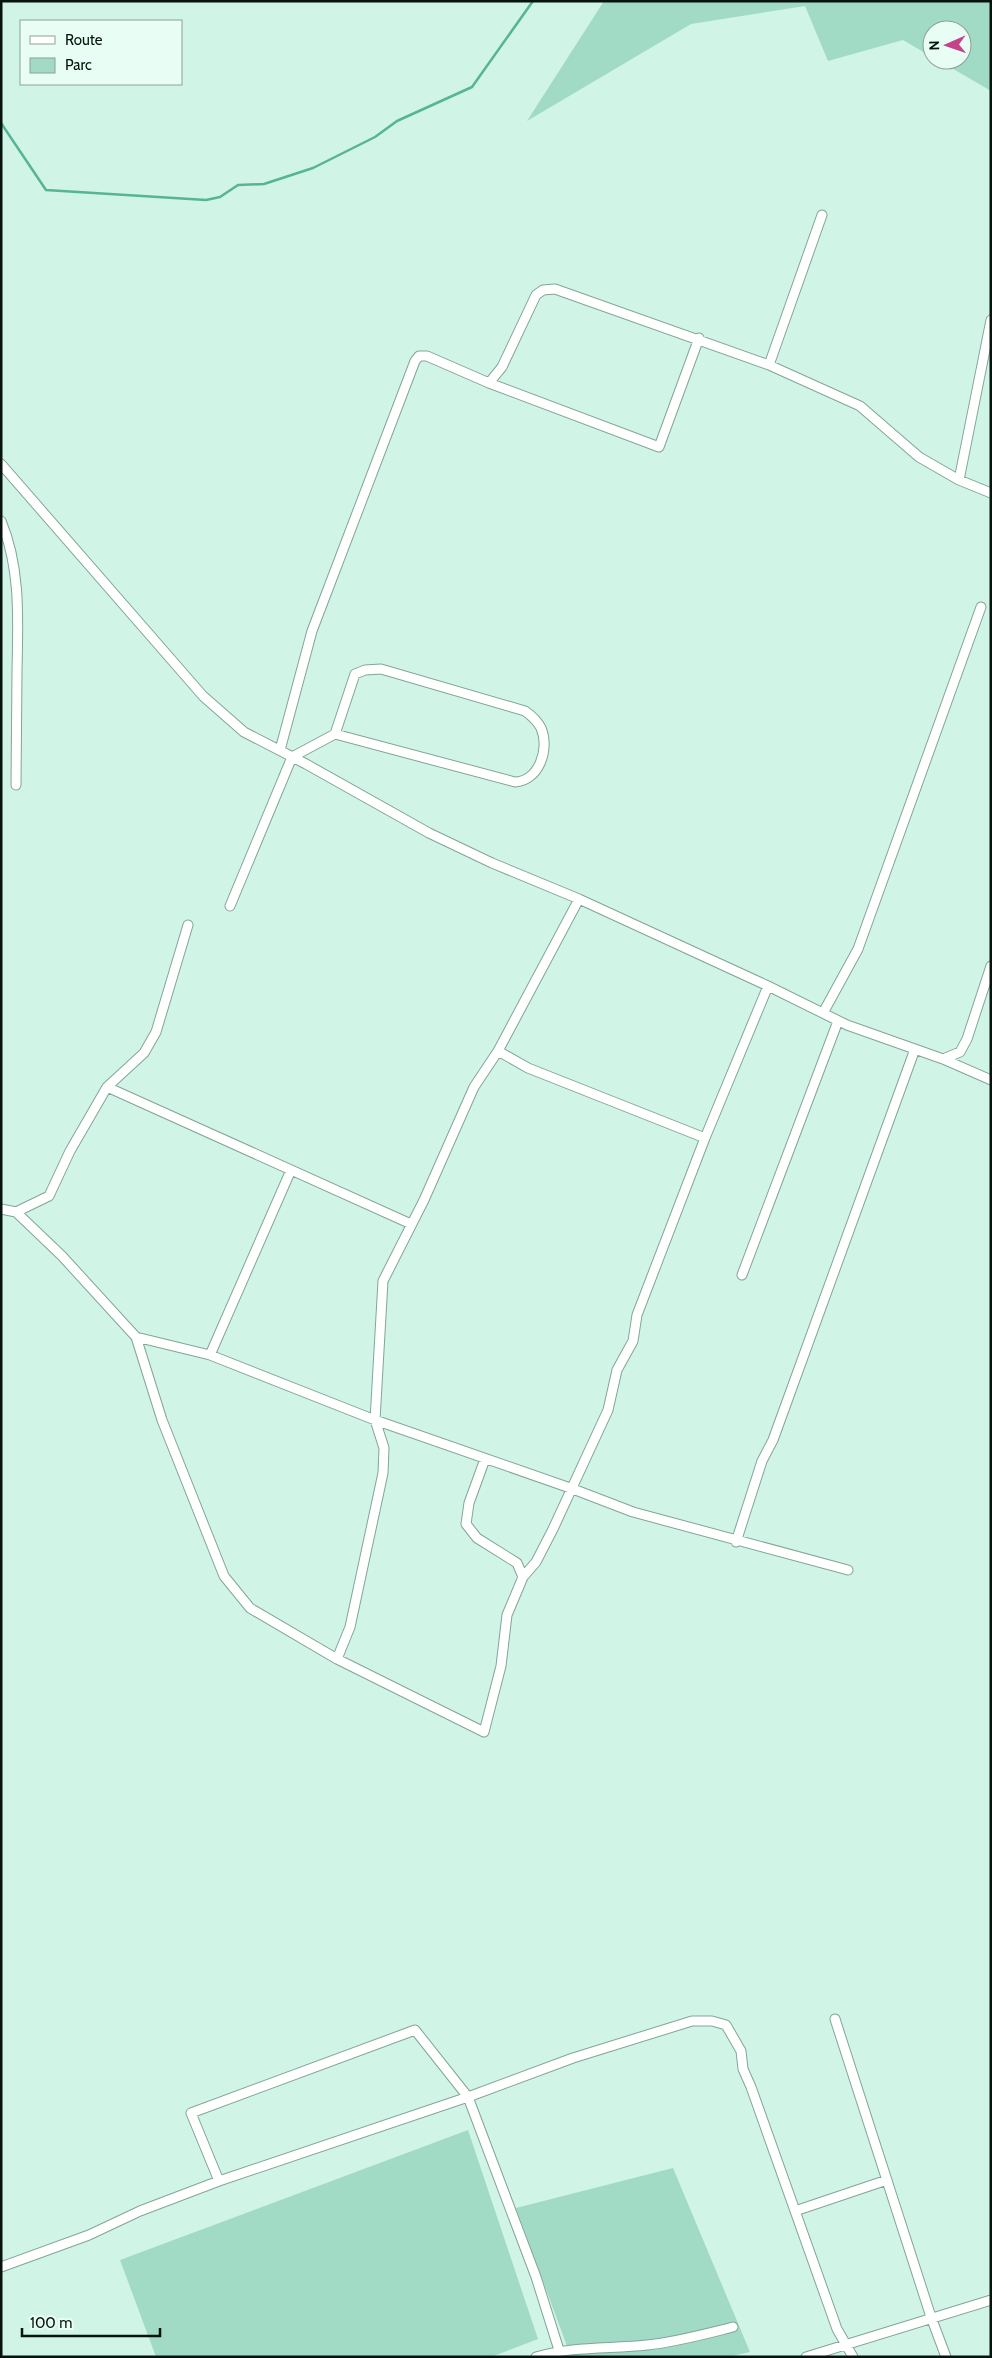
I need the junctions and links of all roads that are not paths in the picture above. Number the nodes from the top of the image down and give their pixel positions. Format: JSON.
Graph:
{"nodes":[{"id":1,"x":822,"y":215,"type":"dead end"},
{"id":2,"x":991,"y":320,"type":"edge"},
{"id":3,"x":699,"y":338,"type":"junction"},
{"id":4,"x":769,"y":365,"type":"junction"},
{"id":5,"x":489,"y":382,"type":"junction"},
{"id":6,"x":1,"y":464,"type":"edge"},
{"id":7,"x":959,"y":480,"type":"junction"},
{"id":8,"x":991,"y":493,"type":"edge"},
{"id":9,"x":1,"y":520,"type":"edge"},
{"id":10,"x":982,"y":606,"type":"dead end"},
{"id":11,"x":335,"y":734,"type":"junction"},
{"id":12,"x":280,"y":750,"type":"junction"},
{"id":13,"x":292,"y":757,"type":"junction"},
{"id":14,"x":16,"y":785,"type":"dead end"},
{"id":15,"x":579,"y":899,"type":"junction"},
{"id":16,"x":230,"y":906,"type":"dead end"},
{"id":17,"x":188,"y":925,"type":"dead end"},
{"id":18,"x":991,"y":966,"type":"edge"},
{"id":19,"x":768,"y":986,"type":"junction"},
{"id":20,"x":823,"y":1013,"type":"junction"},
{"id":21,"x":838,"y":1021,"type":"junction"},
{"id":22,"x":915,"y":1049,"type":"junction"},
{"id":23,"x":498,"y":1051,"type":"junction"},
{"id":24,"x":943,"y":1059,"type":"junction"},
{"id":25,"x":991,"y":1080,"type":"edge"},
{"id":26,"x":107,"y":1087,"type":"junction"},
{"id":27,"x":705,"y":1138,"type":"junction"},
{"id":28,"x":291,"y":1170,"type":"junction"},
{"id":29,"x":1,"y":1209,"type":"edge"},
{"id":30,"x":16,"y":1212,"type":"junction"},
{"id":31,"x":411,"y":1224,"type":"junction"},
{"id":32,"x":742,"y":1274,"type":"dead end"},
{"id":33,"x":136,"y":1337,"type":"junction"},
{"id":34,"x":210,"y":1355,"type":"junction"},
{"id":35,"x":374,"y":1420,"type":"junction"},
{"id":36,"x":485,"y":1459,"type":"junction"},
{"id":37,"x":573,"y":1489,"type":"junction"},
{"id":38,"x":736,"y":1542,"type":"junction"},
{"id":39,"x":848,"y":1570,"type":"dead end"},
{"id":40,"x":523,"y":1577,"type":"junction"},
{"id":41,"x":337,"y":1659,"type":"junction"},
{"id":42,"x":835,"y":2019,"type":"dead end"},
{"id":43,"x":468,"y":2097,"type":"junction"},
{"id":44,"x":886,"y":2180,"type":"junction"},
{"id":45,"x":219,"y":2181,"type":"junction"},
{"id":46,"x":795,"y":2211,"type":"junction"},
{"id":47,"x":1,"y":2266,"type":"edge"},
{"id":48,"x":991,"y":2300,"type":"edge"},
{"id":49,"x":931,"y":2317,"type":"junction"},
{"id":50,"x":734,"y":2327,"type":"dead end"},
{"id":51,"x":846,"y":2344,"type":"junction"},
{"id":52,"x":559,"y":2350,"type":"junction"},
{"id":53,"x":536,"y":2357,"type":"edge"},
{"id":54,"x":806,"y":2357,"type":"edge"},
{"id":55,"x":853,"y":2357,"type":"edge"},
{"id":56,"x":946,"y":2357,"type":"edge"}],
"edges":[{"from":1,"to":4,"type":"street"},
{"from":2,"to":7,"type":"street"},
{"from":3,"to":4,"type":"street"},
{"from":3,"to":5,"type":"street"},
{"from":3,"to":5,"type":"street"},
{"from":4,"to":7,"type":"street"},
{"from":5,"to":12,"type":"street"},
{"from":6,"to":12,"type":"street"},
{"from":7,"to":8,"type":"street"},
{"from":9,"to":14,"type":"street"},
{"from":10,"to":20,"type":"street"},
{"from":11,"to":11,"type":"street"},
{"from":11,"to":13,"type":"street"},
{"from":12,"to":13,"type":"street"},
{"from":13,"to":15,"type":"street"},
{"from":13,"to":16,"type":"street"},
{"from":15,"to":19,"type":"street"},
{"from":15,"to":23,"type":"street"},
{"from":17,"to":26,"type":"street"},
{"from":18,"to":24,"type":"street"},
{"from":19,"to":20,"type":"street"},
{"from":19,"to":27,"type":"street"},
{"from":20,"to":21,"type":"street"},
{"from":21,"to":22,"type":"street"},
{"from":21,"to":32,"type":"street"},
{"from":22,"to":24,"type":"street"},
{"from":22,"to":38,"type":"street"},
{"from":23,"to":27,"type":"street"},
{"from":23,"to":31,"type":"street"},
{"from":24,"to":25,"type":"street"},
{"from":26,"to":28,"type":"street"},
{"from":26,"to":30,"type":"street"},
{"from":27,"to":37,"type":"street"},
{"from":28,"to":31,"type":"street"},
{"from":28,"to":34,"type":"street"},
{"from":29,"to":30,"type":"street"},
{"from":30,"to":33,"type":"street"},
{"from":31,"to":35,"type":"street"},
{"from":33,"to":34,"type":"street"},
{"from":33,"to":41,"type":"street"},
{"from":34,"to":35,"type":"street"},
{"from":35,"to":36,"type":"street"},
{"from":35,"to":41,"type":"street"},
{"from":36,"to":37,"type":"street"},
{"from":36,"to":40,"type":"street"},
{"from":37,"to":38,"type":"street"},
{"from":37,"to":40,"type":"street"},
{"from":38,"to":39,"type":"street"},
{"from":40,"to":41,"type":"street"},
{"from":42,"to":44,"type":"street"},
{"from":43,"to":45,"type":"street"},
{"from":43,"to":45,"type":"street"},
{"from":43,"to":46,"type":"street"},
{"from":43,"to":52,"type":"street"},
{"from":44,"to":46,"type":"street"},
{"from":44,"to":49,"type":"street"},
{"from":45,"to":47,"type":"street"},
{"from":46,"to":51,"type":"street"},
{"from":48,"to":49,"type":"street"},
{"from":49,"to":51,"type":"street"},
{"from":49,"to":56,"type":"street"},
{"from":50,"to":52,"type":"street"},
{"from":51,"to":54,"type":"street"},
{"from":51,"to":55,"type":"street"},
{"from":52,"to":53,"type":"street"}]}
